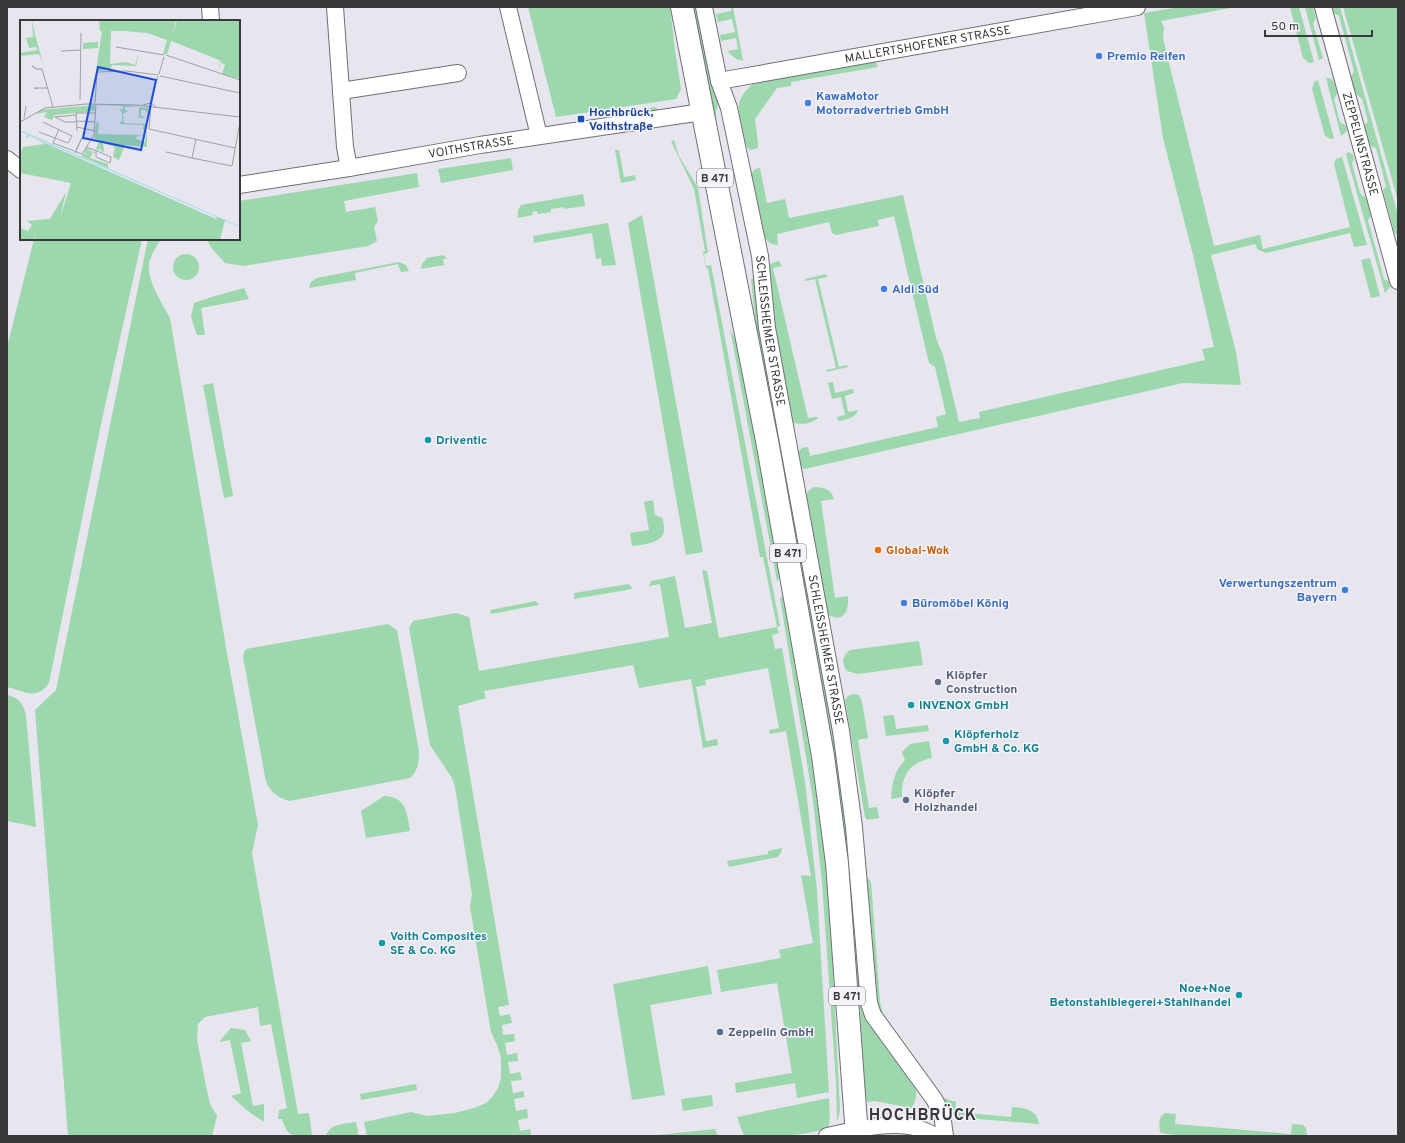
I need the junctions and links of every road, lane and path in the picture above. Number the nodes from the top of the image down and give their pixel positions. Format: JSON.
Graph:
{"nodes":[{"id":1,"x":210,"y":7,"type":"edge"},
{"id":2,"x":335,"y":7,"type":"edge"},
{"id":3,"x":508,"y":7,"type":"edge"},
{"id":4,"x":682,"y":7,"type":"edge"},
{"id":5,"x":704,"y":7,"type":"edge"},
{"id":6,"x":1137,"y":7,"type":"edge"},
{"id":7,"x":1323,"y":7,"type":"edge"},
{"id":8,"x":211,"y":20,"type":"edge"},
{"id":9,"x":458,"y":73,"type":"dead end"},
{"id":10,"x":719,"y":81,"type":"junction"},
{"id":11,"x":341,"y":91,"type":"junction"},
{"id":12,"x":702,"y":112,"type":"junction"},
{"id":13,"x":539,"y":136,"type":"junction"},
{"id":14,"x":7,"y":160,"type":"edge"},
{"id":15,"x":349,"y":168,"type":"junction"},
{"id":16,"x":20,"y":169,"type":"edge"},
{"id":17,"x":240,"y":185,"type":"edge"},
{"id":18,"x":1398,"y":281,"type":"edge"},
{"id":19,"x":856,"y":1133,"type":"edge"},
{"id":20,"x":827,"y":1136,"type":"edge"},
{"id":21,"x":938,"y":1136,"type":"edge"},
{"id":22,"x":945,"y":1136,"type":"edge"}],
"edges":[{"from":1,"to":8,"type":"street"},
{"from":2,"to":11,"type":"street"},
{"from":3,"to":13,"type":"street"},
{"from":4,"to":12,"type":"main road","name":"SCHLEISSHEIMER STRASSE","number":"B 471"},
{"from":5,"to":10,"type":"street","name":"SCHLEISSHEIMER STRASSE"},
{"from":6,"to":10,"type":"street","name":"MALLERTSHOFENER STRASSE"},
{"from":7,"to":18,"type":"street","name":"ZEPPELINSTRASSE"},
{"from":9,"to":11,"type":"street"},
{"from":10,"to":22,"type":"street","name":"SCHLEISSHEIMER STRASSE"},
{"from":11,"to":15,"type":"street"},
{"from":12,"to":13,"type":"street","name":"VOITHSTRASSE"},
{"from":12,"to":19,"type":"main road","name":"SCHLEISSHEIMER STRASSE","number":"B 471"},
{"from":13,"to":15,"type":"street","name":"VOITHSTRASSE"},
{"from":14,"to":16,"type":"street"},
{"from":15,"to":17,"type":"street","name":"VOITHSTRASSE"},
{"from":19,"to":20,"type":"street"},
{"from":19,"to":21,"type":"street"}]}
